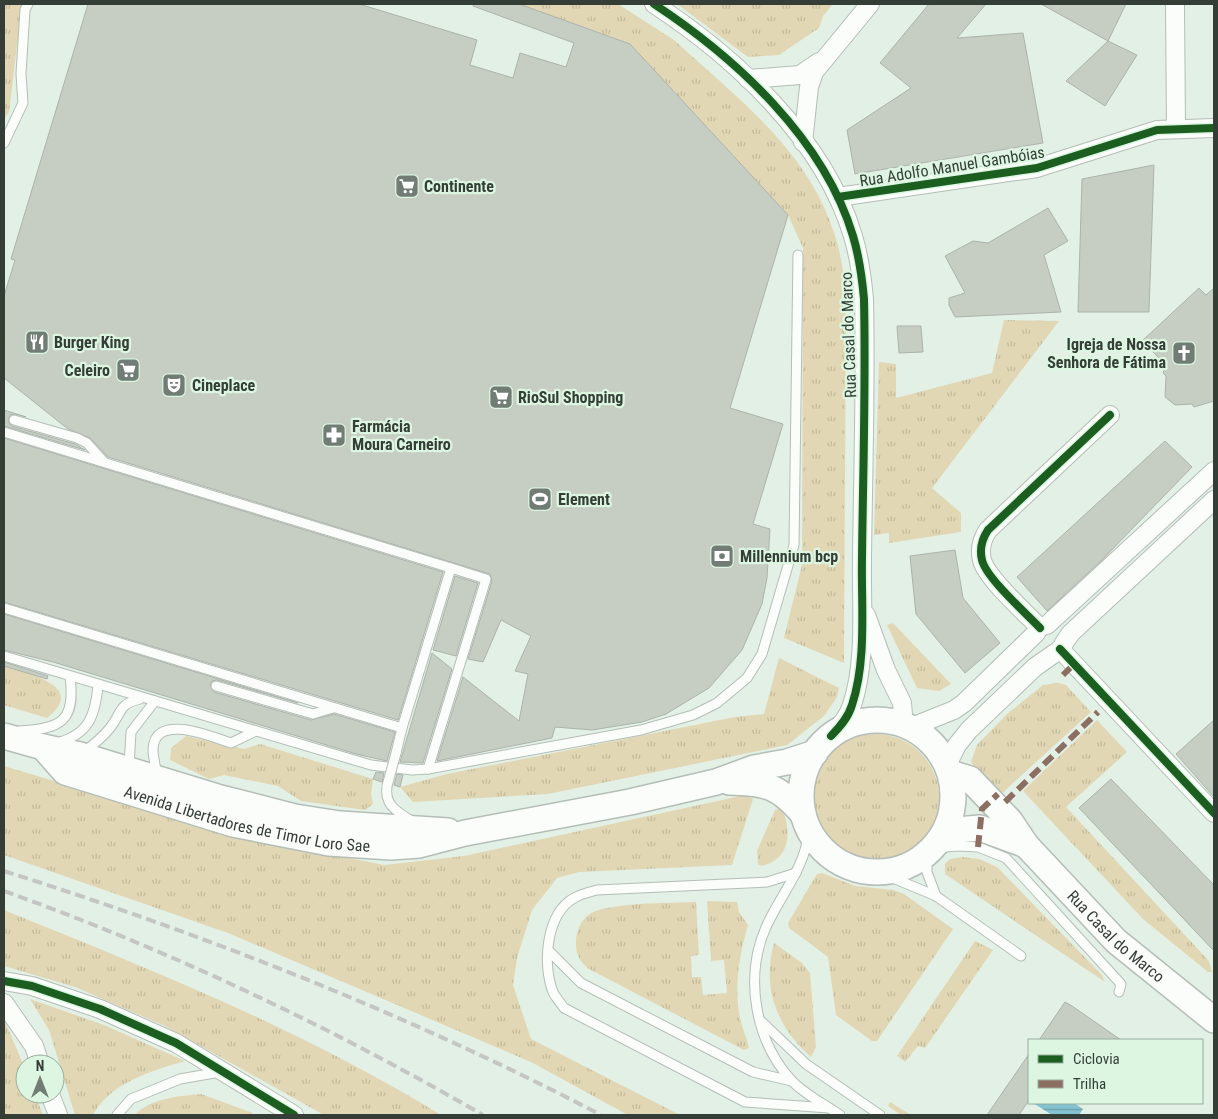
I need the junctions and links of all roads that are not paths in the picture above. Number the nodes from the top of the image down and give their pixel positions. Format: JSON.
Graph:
{"nodes":[{"id":1,"x":28,"y":4,"type":"edge"},
{"id":2,"x":654,"y":4,"type":"edge"},
{"id":3,"x":870,"y":4,"type":"edge"},
{"id":4,"x":1175,"y":4,"type":"edge"},
{"id":5,"x":829,"y":54,"type":"junction"},
{"id":6,"x":748,"y":79,"type":"junction"},
{"id":7,"x":1214,"y":128,"type":"edge"},
{"id":8,"x":1176,"y":129,"type":"junction"},
{"id":9,"x":803,"y":142,"type":"junction"},
{"id":10,"x":4,"y":143,"type":"edge"},
{"id":11,"x":838,"y":197,"type":"junction"},
{"id":12,"x":798,"y":255,"type":"dead end"},
{"id":13,"x":1110,"y":415,"type":"dead end"},
{"id":14,"x":14,"y":420,"type":"dead end"},
{"id":15,"x":4,"y":432,"type":"edge"},
{"id":16,"x":104,"y":462,"type":"junction"},
{"id":17,"x":1214,"y":471,"type":"edge"},
{"id":18,"x":1214,"y":500,"type":"edge"},
{"id":19,"x":451,"y":568,"type":"junction"},
{"id":20,"x":4,"y":608,"type":"edge"},
{"id":21,"x":863,"y":608,"type":"junction"},
{"id":22,"x":1041,"y":629,"type":"junction"},
{"id":23,"x":1060,"y":648,"type":"junction"},
{"id":24,"x":4,"y":656,"type":"edge"},
{"id":25,"x":70,"y":677,"type":"junction"},
{"id":26,"x":98,"y":686,"type":"junction"},
{"id":27,"x":216,"y":686,"type":"dead end"},
{"id":28,"x":141,"y":698,"type":"junction"},
{"id":29,"x":155,"y":701,"type":"junction"},
{"id":30,"x":334,"y":708,"type":"junction"},
{"id":31,"x":906,"y":727,"type":"junction"},
{"id":32,"x":402,"y":728,"type":"junction"},
{"id":33,"x":256,"y":731,"type":"junction"},
{"id":34,"x":4,"y":734,"type":"edge"},
{"id":35,"x":823,"y":744,"type":"junction"},
{"id":36,"x":43,"y":748,"type":"junction"},
{"id":37,"x":72,"y":764,"type":"junction"},
{"id":38,"x":428,"y":769,"type":"junction"},
{"id":39,"x":949,"y":769,"type":"junction"},
{"id":40,"x":129,"y":770,"type":"junction"},
{"id":41,"x":716,"y":782,"type":"junction"},
{"id":42,"x":151,"y":788,"type":"junction"},
{"id":43,"x":1214,"y":813,"type":"edge"},
{"id":44,"x":806,"y":823,"type":"junction"},
{"id":45,"x":422,"y":828,"type":"junction"},
{"id":46,"x":466,"y":834,"type":"junction"},
{"id":47,"x":935,"y":844,"type":"junction"},
{"id":48,"x":1026,"y":845,"type":"junction"},
{"id":49,"x":796,"y":873,"type":"junction"},
{"id":50,"x":881,"y":873,"type":"junction"},
{"id":51,"x":936,"y":896,"type":"junction"},
{"id":52,"x":549,"y":951,"type":"junction"},
{"id":53,"x":1021,"y":956,"type":"dead end"},
{"id":54,"x":4,"y":980,"type":"edge"},
{"id":55,"x":1119,"y":992,"type":"dead end"},
{"id":56,"x":4,"y":1003,"type":"edge"},
{"id":57,"x":760,"y":1020,"type":"junction"},
{"id":58,"x":1214,"y":1020,"type":"edge"},
{"id":59,"x":37,"y":1054,"type":"edge"},
{"id":60,"x":221,"y":1072,"type":"junction"},
{"id":61,"x":793,"y":1081,"type":"junction"},
{"id":62,"x":829,"y":1108,"type":"junction"},
{"id":63,"x":116,"y":1115,"type":"edge"},
{"id":64,"x":294,"y":1115,"type":"edge"},
{"id":65,"x":840,"y":1115,"type":"edge"},
{"id":66,"x":880,"y":1115,"type":"edge"}],
"edges":[{"from":1,"to":10,"type":"lane"},
{"from":2,"to":6,"type":"street","name":"Rua Casal do Marco"},
{"from":3,"to":5,"type":"street"},
{"from":4,"to":8,"type":"street"},
{"from":5,"to":6,"type":"street"},
{"from":5,"to":9,"type":"street"},
{"from":6,"to":9,"type":"street","name":"Rua Casal do Marco"},
{"from":7,"to":8,"type":"street","name":"Rua Adolfo Manuel Gambóias"},
{"from":8,"to":11,"type":"street","name":"Rua Adolfo Manuel Gambóias"},
{"from":9,"to":11,"type":"street","name":"Rua Casal do Marco"},
{"from":11,"to":21,"type":"street","name":"Rua Casal do Marco"},
{"from":12,"to":38,"type":"lane"},
{"from":13,"to":22,"type":"street"},
{"from":14,"to":16,"type":"lane"},
{"from":15,"to":16,"type":"lane"},
{"from":16,"to":19,"type":"lane"},
{"from":17,"to":22,"type":"street"},
{"from":18,"to":23,"type":"street"},
{"from":19,"to":32,"type":"lane"},
{"from":19,"to":38,"type":"lane"},
{"from":20,"to":30,"type":"lane"},
{"from":21,"to":31,"type":"street","name":"Rua Casal do Marco"},
{"from":21,"to":35,"type":"street","name":"Rua Casal do Marco"},
{"from":22,"to":23,"type":"street"},
{"from":22,"to":23,"type":"street"},
{"from":22,"to":31,"type":"street"},
{"from":23,"to":39,"type":"street"},
{"from":23,"to":43,"type":"street"},
{"from":24,"to":25,"type":"lane"},
{"from":25,"to":26,"type":"lane"},
{"from":25,"to":34,"type":"lane"},
{"from":26,"to":28,"type":"lane"},
{"from":26,"to":36,"type":"lane"},
{"from":27,"to":30,"type":"lane"},
{"from":28,"to":29,"type":"lane"},
{"from":28,"to":37,"type":"lane"},
{"from":29,"to":33,"type":"lane"},
{"from":29,"to":40,"type":"lane"},
{"from":30,"to":32,"type":"lane"},
{"from":31,"to":35,"type":"main road"},
{"from":31,"to":39,"type":"main road"},
{"from":32,"to":45,"type":"lane","bridge":true},
{"from":33,"to":38,"type":"lane"},
{"from":33,"to":42,"type":"lane"},
{"from":34,"to":36,"type":"main road","name":"Avenida Libertadores de Timor Loro Sae"},
{"from":35,"to":41,"type":"main road","name":"Avenida Libertadores de Timor Loro Sae"},
{"from":35,"to":44,"type":"main road"},
{"from":36,"to":37,"type":"main road","name":"Avenida Libertadores de Timor Loro Sae"},
{"from":37,"to":40,"type":"main road","name":"Avenida Libertadores de Timor Loro Sae"},
{"from":37,"to":42,"type":"main road","name":"Avenida Libertadores de Timor Loro Sae"},
{"from":39,"to":47,"type":"main road"},
{"from":39,"to":48,"type":"main road","name":"Rua Casal do Marco"},
{"from":40,"to":42,"type":"main road","name":"Avenida Libertadores de Timor Loro Sae"},
{"from":41,"to":44,"type":"main road","name":"Avenida Libertadores de Timor Loro Sae"},
{"from":41,"to":46,"type":"main road","name":"Avenida Libertadores de Timor Loro Sae"},
{"from":42,"to":45,"type":"main road","name":"Avenida Libertadores de Timor Loro Sae"},
{"from":42,"to":46,"type":"main road","name":"Avenida Libertadores de Timor Loro Sae"},
{"from":44,"to":49,"type":"lane"},
{"from":44,"to":50,"type":"main road"},
{"from":45,"to":46,"type":"main road","name":"Avenida Libertadores de Timor Loro Sae"},
{"from":47,"to":48,"type":"main road","name":"Rua Casal do Marco"},
{"from":47,"to":50,"type":"main road"},
{"from":47,"to":51,"type":"lane"},
{"from":47,"to":55,"type":"lane"},
{"from":48,"to":58,"type":"main road","name":"Rua Casal do Marco"},
{"from":49,"to":52,"type":"lane"},
{"from":49,"to":57,"type":"lane"},
{"from":50,"to":51,"type":"lane"},
{"from":51,"to":53,"type":"lane"},
{"from":52,"to":61,"type":"lane"},
{"from":52,"to":62,"type":"lane"},
{"from":54,"to":60,"type":"street"},
{"from":56,"to":59,"type":"street"},
{"from":57,"to":61,"type":"lane"},
{"from":57,"to":66,"type":"lane"},
{"from":60,"to":63,"type":"lane"},
{"from":60,"to":64,"type":"street"},
{"from":61,"to":62,"type":"lane"},
{"from":62,"to":65,"type":"lane"}]}
